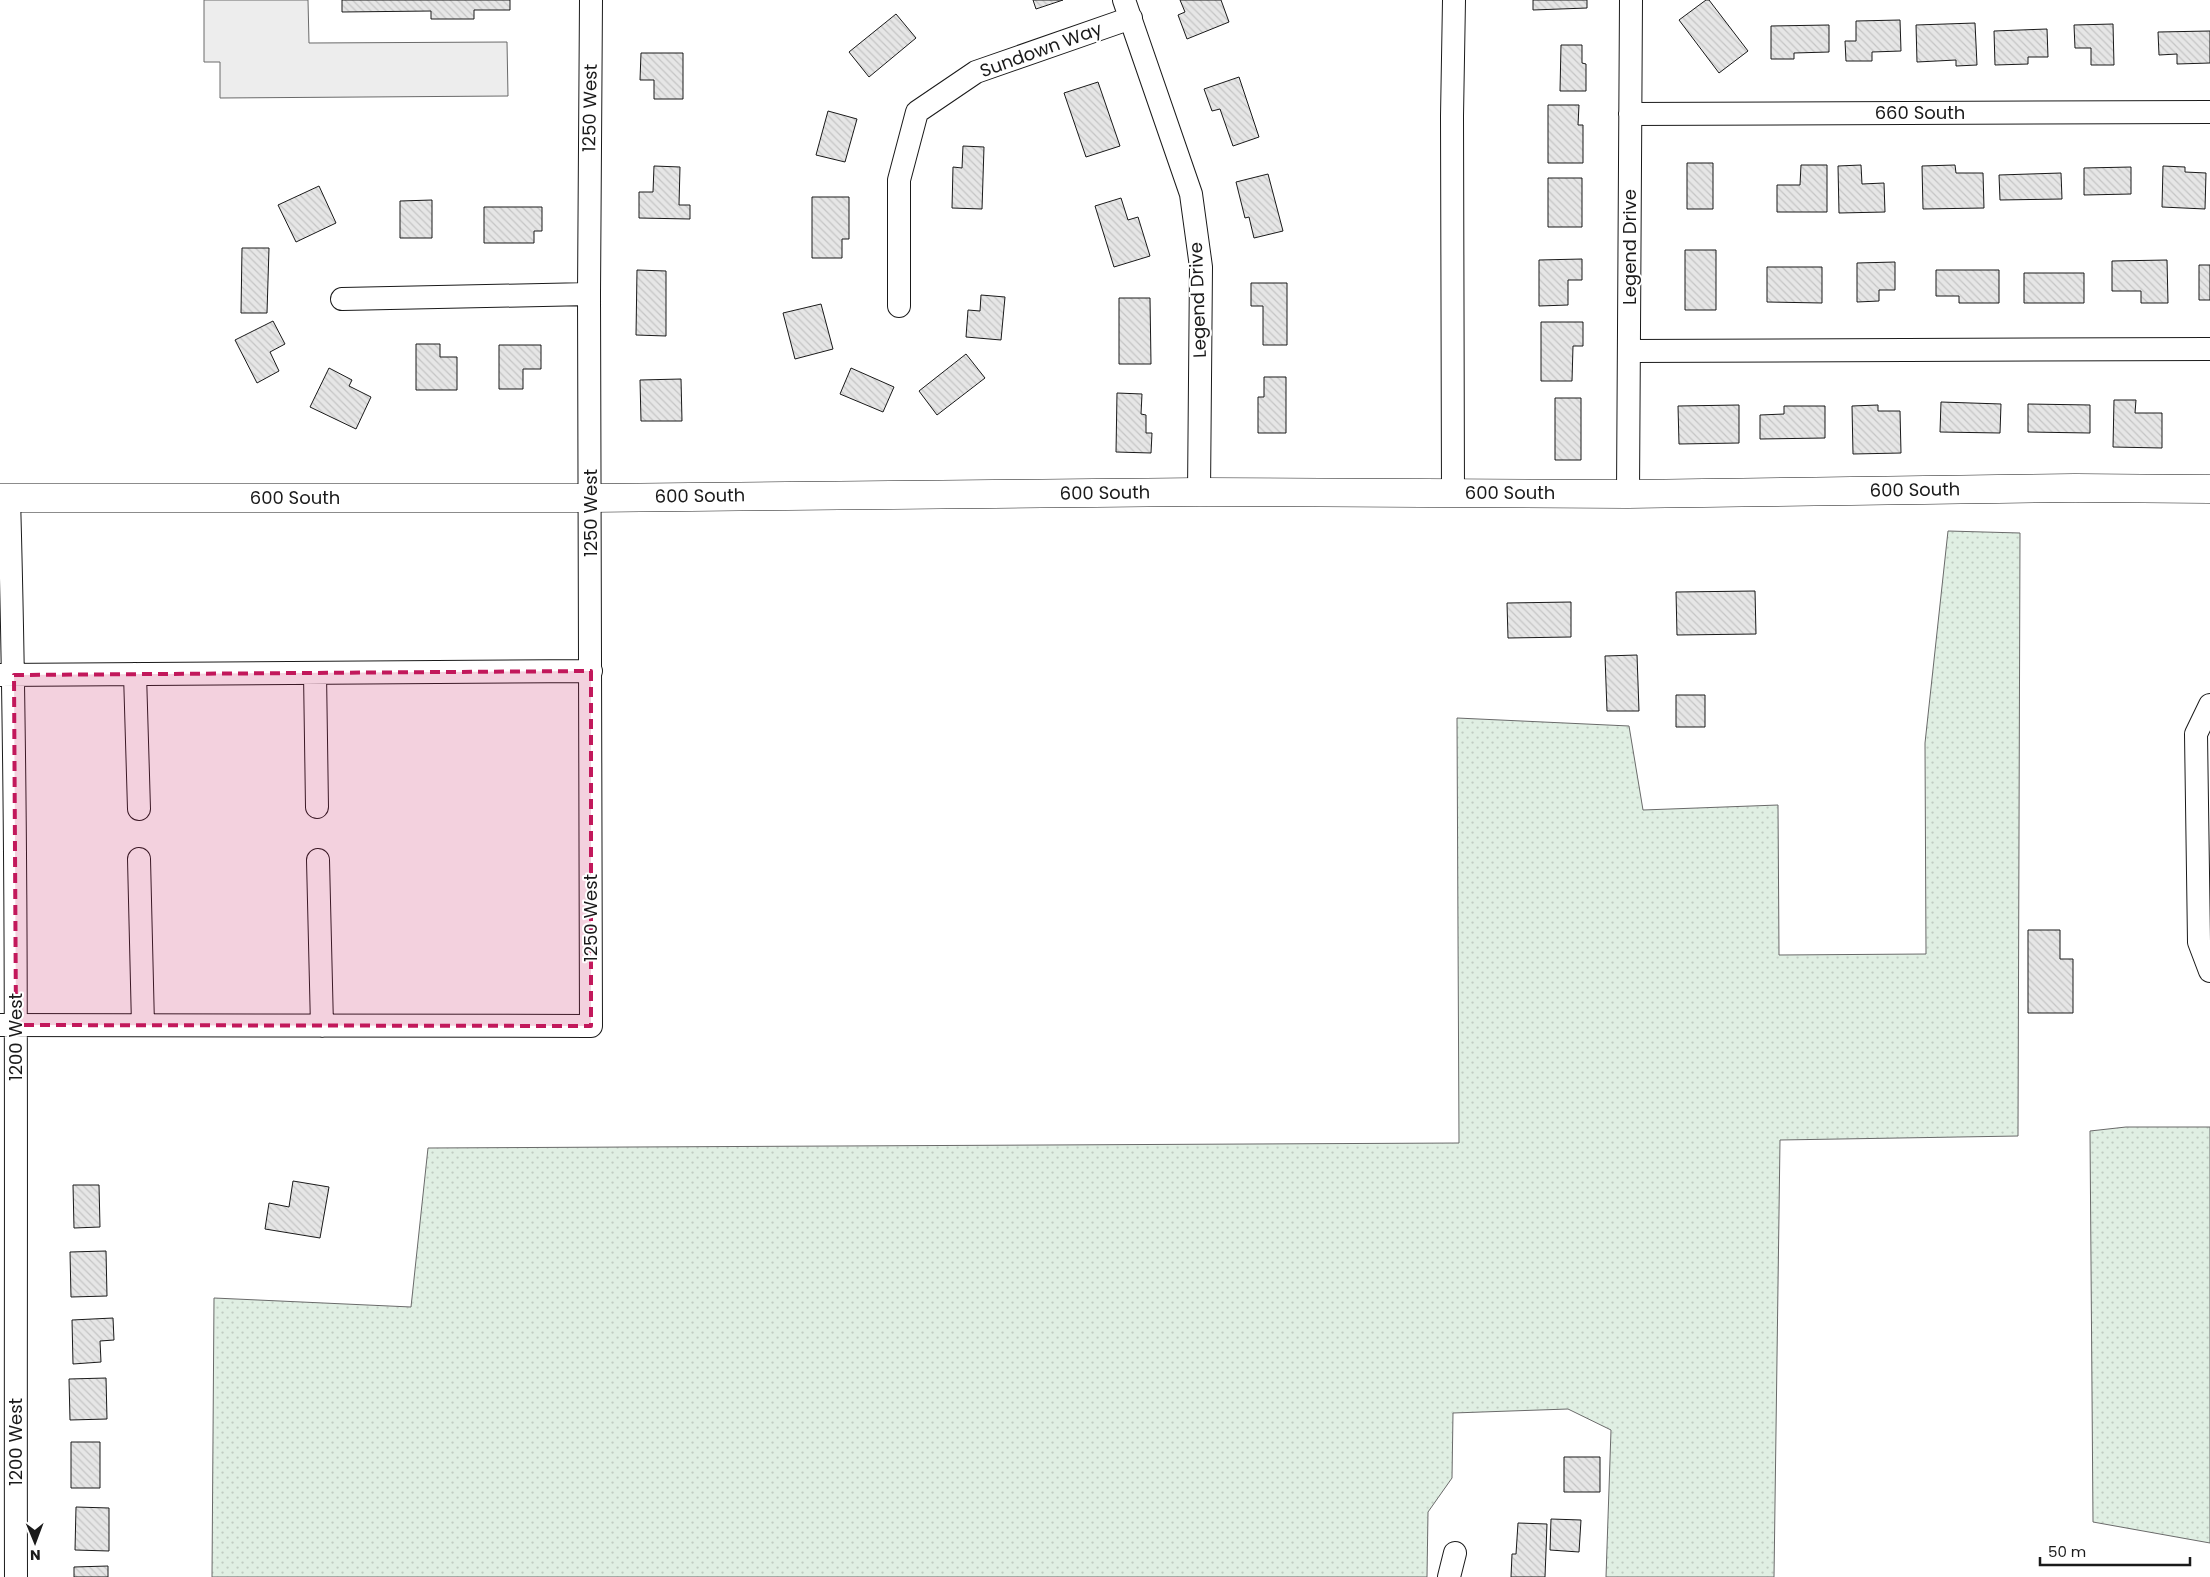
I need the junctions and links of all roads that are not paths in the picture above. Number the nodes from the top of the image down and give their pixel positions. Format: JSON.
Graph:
{"nodes":[{"id":1,"x":591,"y":0,"type":"edge"},
{"id":2,"x":1454,"y":0,"type":"edge"},
{"id":3,"x":1631,"y":0,"type":"edge"},
{"id":4,"x":1128,"y":9,"type":"edge"},
{"id":5,"x":2210,"y":112,"type":"edge"},
{"id":6,"x":1630,"y":114,"type":"junction"},
{"id":7,"x":588,"y":294,"type":"junction"},
{"id":8,"x":342,"y":299,"type":"dead end"},
{"id":9,"x":899,"y":306,"type":"dead end"},
{"id":10,"x":2210,"y":349,"type":"edge"},
{"id":11,"x":1631,"y":351,"type":"junction"},
{"id":12,"x":2210,"y":489,"type":"edge"},
{"id":13,"x":1199,"y":492,"type":"junction"},
{"id":14,"x":1453,"y":493,"type":"junction"},
{"id":15,"x":1628,"y":494,"type":"junction"},
{"id":16,"x":4,"y":498,"type":"edge"},
{"id":17,"x":591,"y":498,"type":"junction"},
{"id":18,"x":591,"y":671,"type":"junction"},
{"id":19,"x":315,"y":673,"type":"junction"},
{"id":20,"x":135,"y":674,"type":"junction"},
{"id":21,"x":7,"y":675,"type":"edge"},
{"id":22,"x":2210,"y":705,"type":"edge"},
{"id":23,"x":317,"y":807,"type":"dead end"},
{"id":24,"x":139,"y":809,"type":"dead end"},
{"id":25,"x":139,"y":859,"type":"dead end"},
{"id":26,"x":318,"y":860,"type":"dead end"},
{"id":27,"x":2210,"y":971,"type":"edge"},
{"id":28,"x":8,"y":1025,"type":"edge"},
{"id":29,"x":143,"y":1025,"type":"junction"},
{"id":30,"x":322,"y":1026,"type":"junction"},
{"id":31,"x":8,"y":1283,"type":"edge"},
{"id":32,"x":1455,"y":1553,"type":"dead end"},
{"id":33,"x":16,"y":1577,"type":"edge"},
{"id":34,"x":1448,"y":1577,"type":"edge"}],
"edges":[{"from":1,"to":7,"type":"street","name":"1250 West"},
{"from":2,"to":14,"type":"street"},
{"from":3,"to":6,"type":"street","name":"Legend Drive"},
{"from":4,"to":9,"type":"street","name":"Sundown Way"},
{"from":4,"to":13,"type":"street","name":"Legend Drive"},
{"from":5,"to":6,"type":"street","name":"660 South"},
{"from":6,"to":11,"type":"street","name":"Legend Drive"},
{"from":7,"to":8,"type":"street"},
{"from":7,"to":17,"type":"street","name":"1250 West"},
{"from":10,"to":11,"type":"street"},
{"from":11,"to":15,"type":"street","name":"Legend Drive"},
{"from":12,"to":15,"type":"main road","name":"600 South"},
{"from":13,"to":14,"type":"main road","name":"600 South"},
{"from":13,"to":17,"type":"main road","name":"600 South"},
{"from":14,"to":15,"type":"main road","name":"600 South"},
{"from":16,"to":17,"type":"main road","name":"600 South"},
{"from":16,"to":21,"type":"street","name":"1200 West"},
{"from":17,"to":18,"type":"street","name":"1250 West"},
{"from":18,"to":19,"type":"street"},
{"from":18,"to":30,"type":"street","name":"1250 West"},
{"from":19,"to":20,"type":"street"},
{"from":19,"to":23,"type":"street"},
{"from":20,"to":21,"type":"street"},
{"from":20,"to":24,"type":"street"},
{"from":21,"to":28,"type":"street","name":"1200 West"},
{"from":22,"to":27,"type":"street"},
{"from":25,"to":29,"type":"street"},
{"from":26,"to":30,"type":"street"},
{"from":28,"to":29,"type":"street"},
{"from":28,"to":31,"type":"street","name":"1200 West"},
{"from":29,"to":30,"type":"street"},
{"from":31,"to":33,"type":"street","name":"1200 West"},
{"from":32,"to":34,"type":"street"}]}
